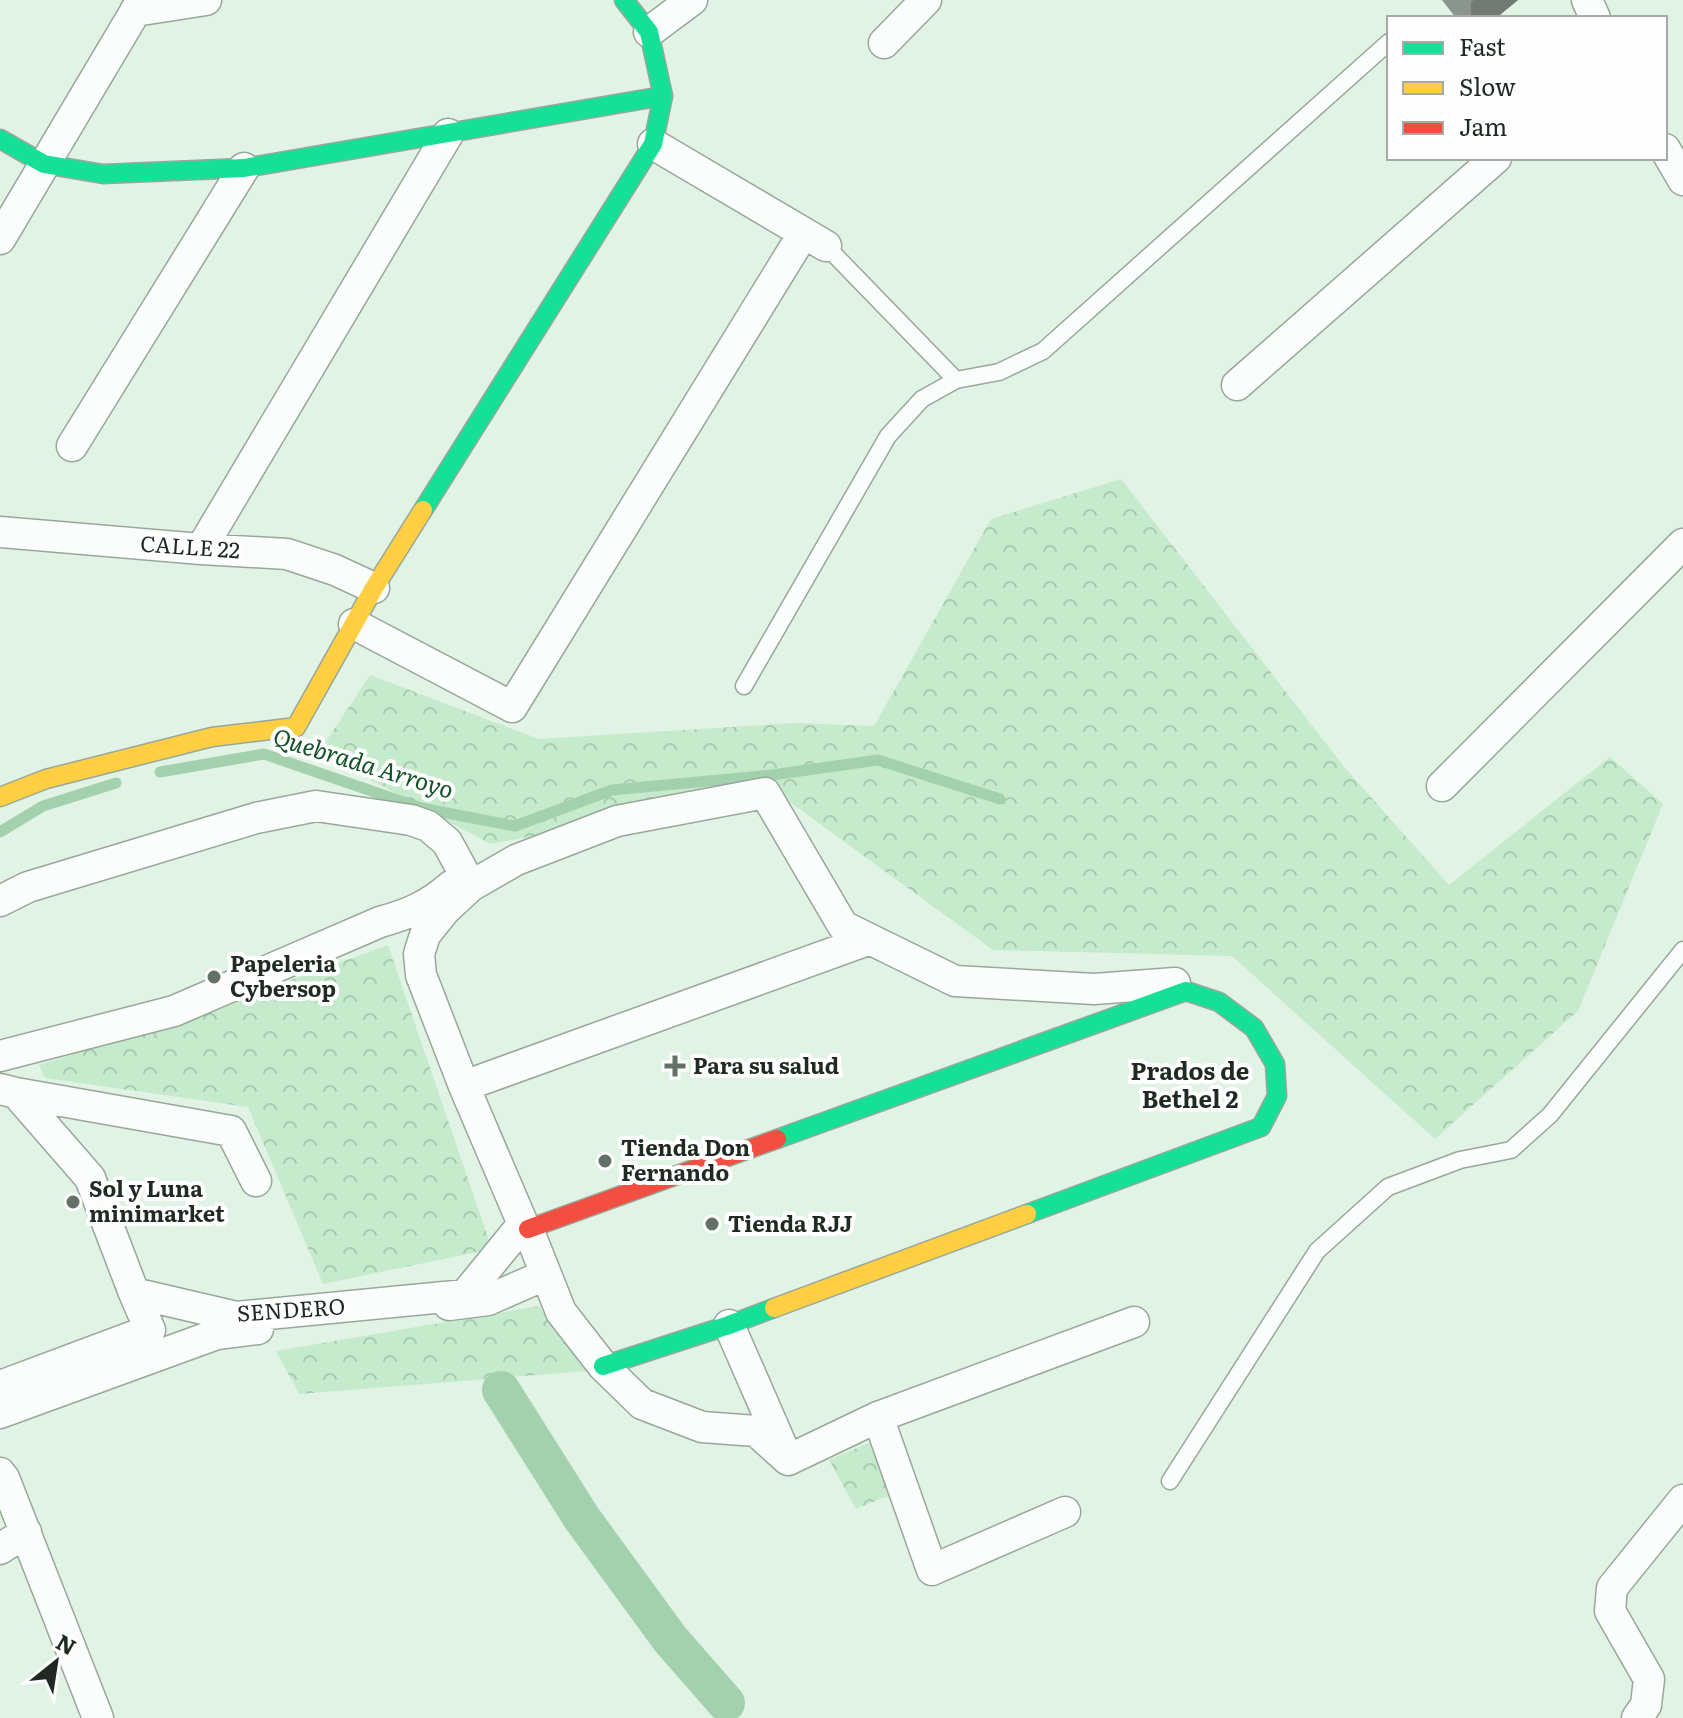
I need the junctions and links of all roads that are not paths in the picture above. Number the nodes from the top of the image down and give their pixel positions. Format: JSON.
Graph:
{"nodes":[{"id":1,"x":206,"y":0,"type":"edge"},
{"id":2,"x":624,"y":0,"type":"edge"},
{"id":3,"x":692,"y":0,"type":"edge"},
{"id":4,"x":926,"y":0,"type":"edge"},
{"id":5,"x":138,"y":6,"type":"edge"},
{"id":6,"x":649,"y":32,"type":"junction"},
{"id":7,"x":884,"y":43,"type":"dead end"},
{"id":8,"x":1387,"y":44,"type":"edge"},
{"id":9,"x":663,"y":96,"type":"junction"},
{"id":10,"x":448,"y":134,"type":"junction"},
{"id":11,"x":0,"y":139,"type":"edge"},
{"id":12,"x":653,"y":144,"type":"junction"},
{"id":13,"x":1667,"y":152,"type":"edge"},
{"id":14,"x":1494,"y":160,"type":"edge"},
{"id":15,"x":44,"y":164,"type":"junction"},
{"id":16,"x":244,"y":168,"type":"junction"},
{"id":17,"x":1683,"y":180,"type":"edge"},
{"id":18,"x":0,"y":239,"type":"edge"},
{"id":19,"x":814,"y":240,"type":"junction"},
{"id":20,"x":956,"y":380,"type":"junction"},
{"id":21,"x":1237,"y":385,"type":"dead end"},
{"id":22,"x":72,"y":446,"type":"dead end"},
{"id":23,"x":0,"y":532,"type":"edge"},
{"id":24,"x":1683,"y":544,"type":"edge"},
{"id":25,"x":201,"y":549,"type":"junction"},
{"id":26,"x":374,"y":588,"type":"junction"},
{"id":27,"x":354,"y":624,"type":"junction"},
{"id":28,"x":744,"y":686,"type":"dead end"},
{"id":29,"x":1442,"y":786,"type":"dead end"},
{"id":30,"x":0,"y":797,"type":"edge"},
{"id":31,"x":468,"y":880,"type":"junction"},
{"id":32,"x":0,"y":901,"type":"edge"},
{"id":33,"x":868,"y":940,"type":"junction"},
{"id":34,"x":1683,"y":950,"type":"edge"},
{"id":35,"x":1254,"y":1028,"type":"junction"},
{"id":36,"x":0,"y":1056,"type":"edge"},
{"id":37,"x":464,"y":1086,"type":"junction"},
{"id":38,"x":8,"y":1091,"type":"edge"},
{"id":39,"x":256,"y":1181,"type":"dead end"},
{"id":40,"x":525,"y":1226,"type":"junction"},
{"id":41,"x":545,"y":1275,"type":"junction"},
{"id":42,"x":134,"y":1293,"type":"junction"},
{"id":43,"x":237,"y":1317,"type":"junction"},
{"id":44,"x":1134,"y":1322,"type":"dead end"},
{"id":45,"x":729,"y":1325,"type":"junction"},
{"id":46,"x":150,"y":1330,"type":"junction"},
{"id":47,"x":603,"y":1366,"type":"junction"},
{"id":48,"x":0,"y":1386,"type":"edge"},
{"id":49,"x":0,"y":1413,"type":"edge"},
{"id":50,"x":878,"y":1417,"type":"junction"},
{"id":51,"x":788,"y":1460,"type":"junction"},
{"id":52,"x":0,"y":1473,"type":"edge"},
{"id":53,"x":1170,"y":1481,"type":"dead end"},
{"id":54,"x":1683,"y":1500,"type":"edge"},
{"id":55,"x":1065,"y":1512,"type":"dead end"},
{"id":56,"x":26,"y":1532,"type":"junction"},
{"id":57,"x":0,"y":1549,"type":"edge"},
{"id":58,"x":98,"y":1718,"type":"edge"},
{"id":59,"x":1637,"y":1718,"type":"edge"}],
"edges":[{"from":1,"to":5,"type":"street"},
{"from":2,"to":6,"type":"street"},
{"from":3,"to":6,"type":"street"},
{"from":4,"to":7,"type":"street"},
{"from":5,"to":15,"type":"street"},
{"from":6,"to":9,"type":"street"},
{"from":8,"to":20,"type":"lane"},
{"from":9,"to":10,"type":"street"},
{"from":9,"to":12,"type":"street"},
{"from":10,"to":16,"type":"street"},
{"from":10,"to":25,"type":"street"},
{"from":11,"to":15,"type":"street"},
{"from":12,"to":19,"type":"street"},
{"from":12,"to":26,"type":"street"},
{"from":13,"to":17,"type":"street"},
{"from":14,"to":21,"type":"street"},
{"from":15,"to":16,"type":"street"},
{"from":15,"to":18,"type":"street"},
{"from":16,"to":22,"type":"street"},
{"from":19,"to":20,"type":"lane"},
{"from":19,"to":27,"type":"street"},
{"from":20,"to":28,"type":"lane"},
{"from":23,"to":25,"type":"street","name":"CALLE 22"},
{"from":24,"to":29,"type":"street"},
{"from":25,"to":26,"type":"street","name":"CALLE 22"},
{"from":26,"to":27,"type":"street"},
{"from":27,"to":30,"type":"street"},
{"from":31,"to":32,"type":"street"},
{"from":31,"to":33,"type":"street"},
{"from":31,"to":36,"type":"street"},
{"from":31,"to":37,"type":"street"},
{"from":33,"to":35,"type":"street"},
{"from":33,"to":37,"type":"street"},
{"from":34,"to":53,"type":"lane"},
{"from":35,"to":40,"type":"street"},
{"from":35,"to":45,"type":"street"},
{"from":37,"to":40,"type":"street"},
{"from":38,"to":39,"type":"street"},
{"from":38,"to":42,"type":"street"},
{"from":40,"to":41,"type":"street"},
{"from":40,"to":43,"type":"street","name":"SENDERO"},
{"from":41,"to":47,"type":"street"},
{"from":41,"to":49,"type":"street"},
{"from":42,"to":43,"type":"street","name":"SENDERO"},
{"from":42,"to":46,"type":"street"},
{"from":43,"to":46,"type":"street"},
{"from":44,"to":50,"type":"street"},
{"from":45,"to":47,"type":"street"},
{"from":45,"to":51,"type":"street"},
{"from":46,"to":48,"type":"street"},
{"from":47,"to":51,"type":"street"},
{"from":50,"to":51,"type":"street"},
{"from":50,"to":55,"type":"street"},
{"from":52,"to":56,"type":"street"},
{"from":54,"to":59,"type":"street"},
{"from":56,"to":57,"type":"street"},
{"from":56,"to":58,"type":"street"}]}
